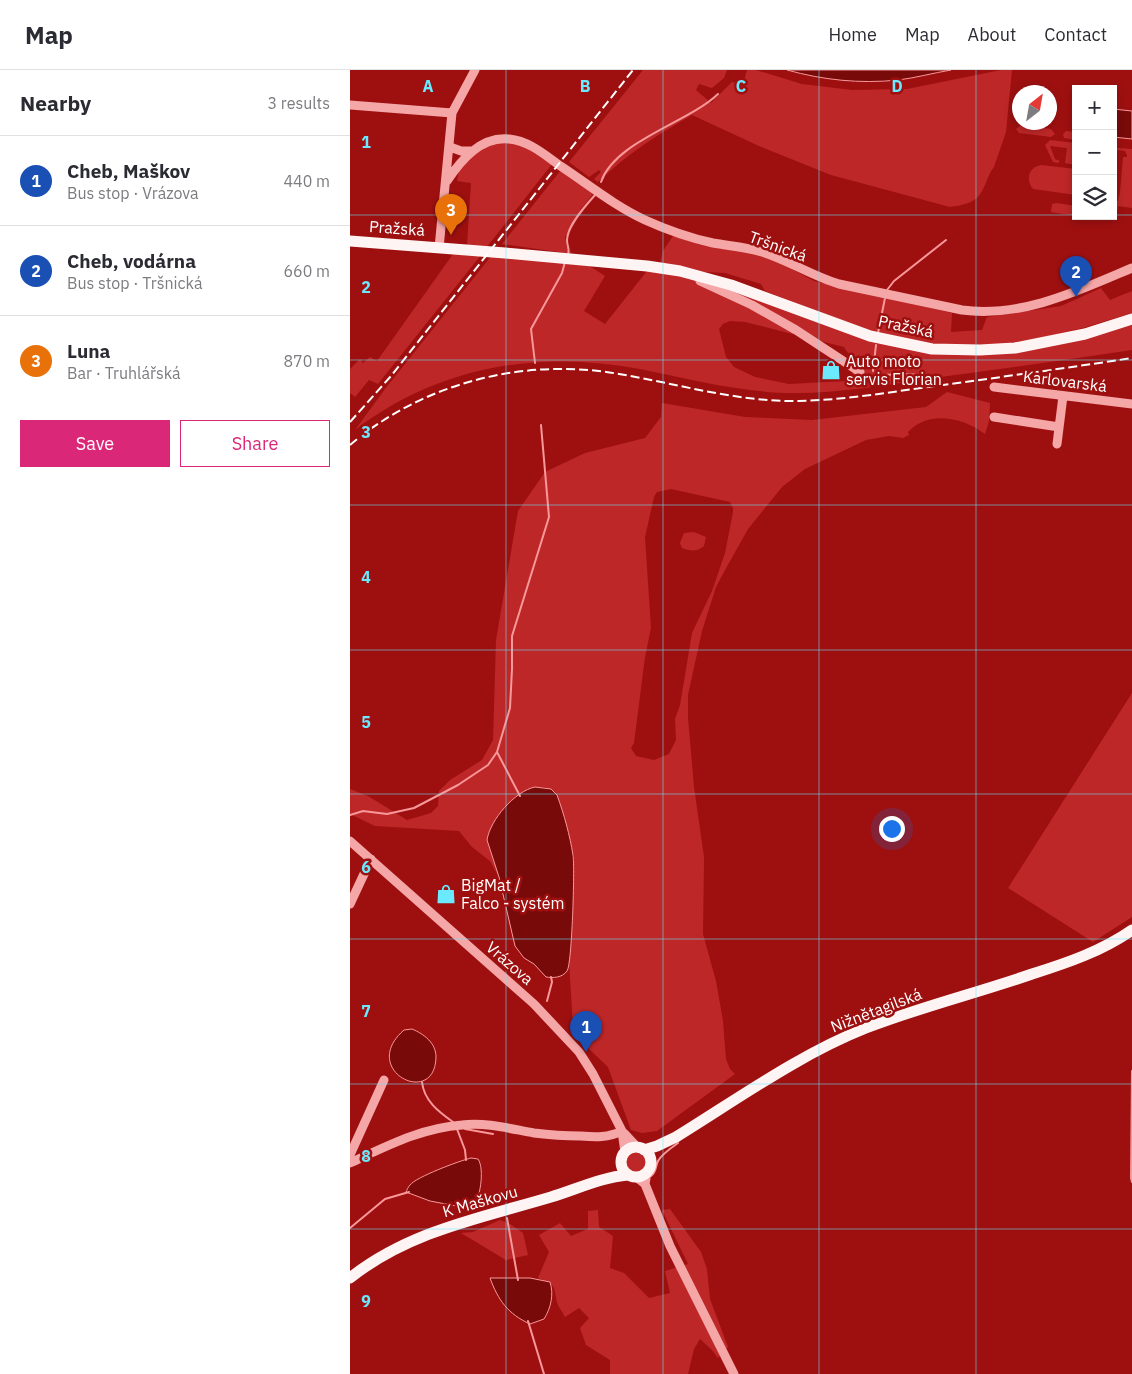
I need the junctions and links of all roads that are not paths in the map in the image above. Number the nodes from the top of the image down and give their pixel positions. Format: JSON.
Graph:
{"nodes":[{"id":1,"x":475,"y":70,"type":"edge"},
{"id":2,"x":350,"y":105,"type":"edge"},
{"id":3,"x":452,"y":113,"type":"junction"},
{"id":4,"x":450,"y":148,"type":"junction"},
{"id":5,"x":472,"y":151,"type":"junction"},
{"id":6,"x":446,"y":181,"type":"junction"},
{"id":7,"x":350,"y":241,"type":"edge"},
{"id":8,"x":439,"y":248,"type":"junction"},
{"id":9,"x":1132,"y":268,"type":"edge"},
{"id":10,"x":680,"y":271,"type":"junction"},
{"id":11,"x":1132,"y":319,"type":"edge"},
{"id":12,"x":860,"y":372,"type":"dead end"},
{"id":13,"x":994,"y":387,"type":"dead end"},
{"id":14,"x":1063,"y":396,"type":"junction"},
{"id":15,"x":1132,"y":404,"type":"edge"},
{"id":16,"x":994,"y":418,"type":"dead end"},
{"id":17,"x":1059,"y":427,"type":"junction"},
{"id":18,"x":1057,"y":444,"type":"dead end"},
{"id":19,"x":350,"y":841,"type":"edge"},
{"id":20,"x":371,"y":859,"type":"junction"},
{"id":21,"x":350,"y":904,"type":"edge"},
{"id":22,"x":1132,"y":930,"type":"edge"},
{"id":23,"x":384,"y":1080,"type":"dead end"},
{"id":24,"x":622,"y":1131,"type":"junction"},
{"id":25,"x":676,"y":1138,"type":"junction"},
{"id":26,"x":641,"y":1149,"type":"junction"},
{"id":27,"x":350,"y":1155,"type":"edge"},
{"id":28,"x":623,"y":1157,"type":"junction"},
{"id":29,"x":350,"y":1163,"type":"edge"},
{"id":30,"x":641,"y":1174,"type":"junction"},
{"id":31,"x":597,"y":1181,"type":"junction"},
{"id":32,"x":350,"y":1278,"type":"edge"},
{"id":33,"x":734,"y":1374,"type":"edge"}],
"edges":[{"from":1,"to":3,"type":"street"},
{"from":2,"to":3,"type":"street"},
{"from":3,"to":4,"type":"street"},
{"from":4,"to":5,"type":"street"},
{"from":4,"to":6,"type":"street"},
{"from":5,"to":6,"type":"street","name":"Tršnická"},
{"from":5,"to":9,"type":"street","name":"Tršnická"},
{"from":6,"to":8,"type":"street"},
{"from":7,"to":8,"type":"main road","name":"Pražská"},
{"from":8,"to":10,"type":"main road","name":"Pražská"},
{"from":10,"to":11,"type":"main road","name":"Pražská"},
{"from":10,"to":12,"type":"street","name":"Pražská"},
{"from":13,"to":14,"type":"street","name":"Karlovarská"},
{"from":14,"to":15,"type":"street","name":"Karlovarská"},
{"from":14,"to":17,"type":"street"},
{"from":16,"to":17,"type":"street"},
{"from":17,"to":18,"type":"street"},
{"from":19,"to":20,"type":"street","name":"Vrázova"},
{"from":20,"to":21,"type":"street"},
{"from":20,"to":24,"type":"street","name":"Vrázova"},
{"from":22,"to":25,"type":"main road","name":"Nižnětagilská"},
{"from":23,"to":27,"type":"street"},
{"from":24,"to":26,"type":"street"},
{"from":24,"to":28,"type":"street","name":"Vrázova"},
{"from":24,"to":29,"type":"street"},
{"from":25,"to":26,"type":"main road","name":"Nižnětagilská"},
{"from":25,"to":30,"type":"main road"},
{"from":26,"to":28,"type":"main road","name":"Nižnětagilská"},
{"from":26,"to":30,"type":"main road"},
{"from":28,"to":30,"type":"main road"},
{"from":28,"to":31,"type":"main road"},
{"from":30,"to":31,"type":"main road","name":"K Maškovu"},
{"from":30,"to":33,"type":"street"},
{"from":31,"to":32,"type":"main road","name":"K Maškovu"}]}
